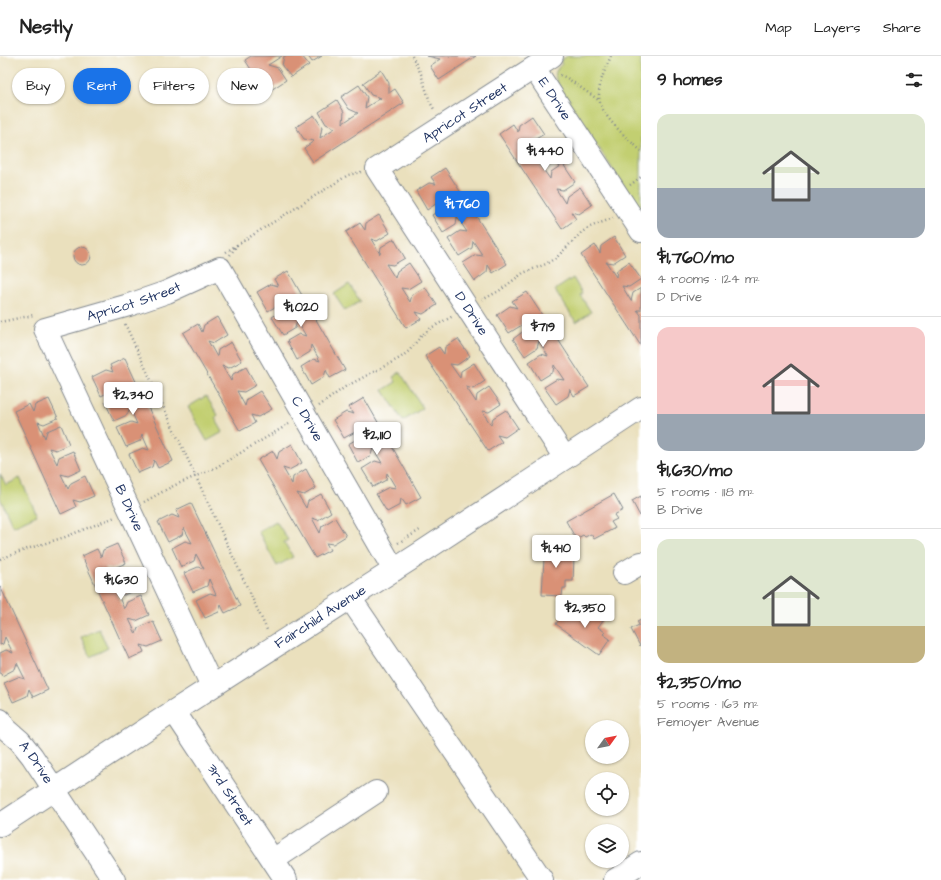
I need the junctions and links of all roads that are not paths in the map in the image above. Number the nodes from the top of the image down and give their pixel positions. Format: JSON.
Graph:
{"nodes":[{"id":1,"x":543,"y":62,"type":"edge"},
{"id":2,"x":377,"y":169,"type":"joint"},
{"id":3,"x":641,"y":231,"type":"edge"},
{"id":4,"x":220,"y":268,"type":"joint"},
{"id":5,"x":45,"y":329,"type":"joint"},
{"id":6,"x":641,"y":408,"type":"edge"},
{"id":7,"x":565,"y":458,"type":"junction"},
{"id":8,"x":394,"y":570,"type":"junction"},
{"id":9,"x":350,"y":598,"type":"junction"},
{"id":10,"x":212,"y":686,"type":"junction"},
{"id":11,"x":174,"y":711,"type":"junction"},
{"id":12,"x":0,"y":720,"type":"edge"},
{"id":13,"x":54,"y":790,"type":"junction"},
{"id":14,"x":376,"y":792,"type":"dead end"},
{"id":15,"x":0,"y":825,"type":"edge"},
{"id":16,"x":641,"y":864,"type":"edge"},
{"id":17,"x":279,"y":874,"type":"edge"},
{"id":18,"x":114,"y":880,"type":"edge"},
{"id":19,"x":542,"y":880,"type":"edge"},
{"id":20,"x":615,"y":880,"type":"edge"}],
"edges":[{"from":1,"to":2,"type":"street","name":"Apricot Street"},
{"from":1,"to":3,"type":"street","name":"E Drive"},
{"from":2,"to":7,"type":"street","name":"D Drive"},
{"from":4,"to":5,"type":"street","name":"Apricot Street"},
{"from":4,"to":8,"type":"street","name":"C Drive"},
{"from":5,"to":10,"type":"street","name":"B Drive"},
{"from":6,"to":7,"type":"street","name":"Fairchild Avenue"},
{"from":7,"to":8,"type":"street","name":"Fairchild Avenue"},
{"from":8,"to":9,"type":"street","name":"Fairchild Avenue"},
{"from":9,"to":10,"type":"street","name":"Fairchild Avenue"},
{"from":9,"to":19,"type":"street"},
{"from":10,"to":11,"type":"street","name":"Fairchild Avenue"},
{"from":11,"to":13,"type":"street","name":"Fairchild Avenue"},
{"from":11,"to":17,"type":"street","name":"3rd Street"},
{"from":12,"to":13,"type":"street","name":"A Drive"},
{"from":13,"to":15,"type":"street","name":"Fairchild Avenue"},
{"from":13,"to":18,"type":"street","name":"A Drive"},
{"from":14,"to":17,"type":"street"},
{"from":16,"to":20,"type":"street"}]}
